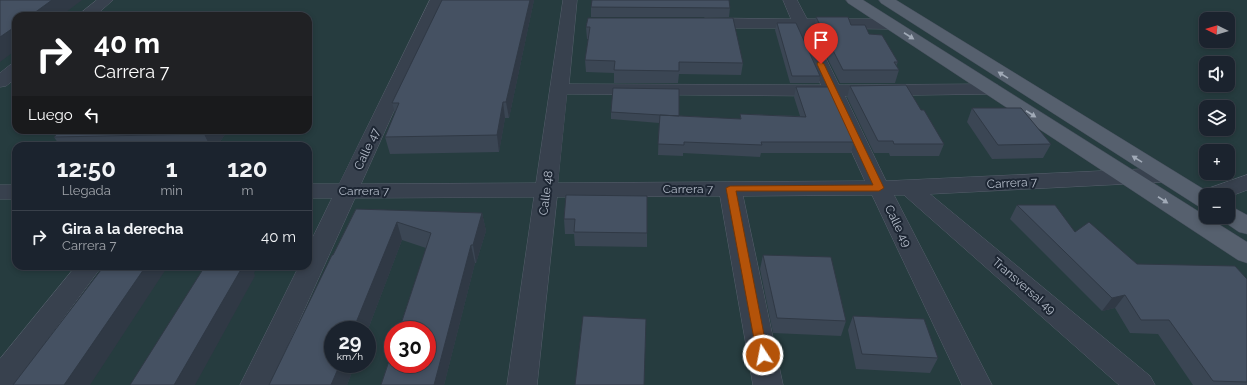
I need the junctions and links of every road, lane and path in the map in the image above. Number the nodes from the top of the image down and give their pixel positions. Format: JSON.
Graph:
{"nodes":[{"id":1,"x":106,"y":0,"type":"edge"},
{"id":2,"x":437,"y":0,"type":"edge"},
{"id":3,"x":570,"y":0,"type":"edge"},
{"id":4,"x":790,"y":0,"type":"edge"},
{"id":5,"x":853,"y":0,"type":"edge"},
{"id":6,"x":886,"y":0,"type":"edge"},
{"id":7,"x":90,"y":12,"type":"edge"},
{"id":8,"x":692,"y":23,"type":"edge"},
{"id":9,"x":802,"y":23,"type":"junction"},
{"id":10,"x":890,"y":24,"type":"junction"},
{"id":11,"x":12,"y":72,"type":"edge"},
{"id":12,"x":0,"y":82,"type":"edge"},
{"id":13,"x":559,"y":89,"type":"junction"},
{"id":14,"x":992,"y":89,"type":"junction"},
{"id":15,"x":834,"y":91,"type":"junction"},
{"id":16,"x":1164,"y":176,"type":"junction"},
{"id":17,"x":1128,"y":177,"type":"junction"},
{"id":18,"x":1247,"y":182,"type":"edge"},
{"id":19,"x":730,"y":188,"type":"junction"},
{"id":20,"x":879,"y":188,"type":"junction"},
{"id":21,"x":909,"y":188,"type":"junction"},
{"id":22,"x":1232,"y":188,"type":"edge"},
{"id":23,"x":546,"y":190,"type":"junction"},
{"id":24,"x":312,"y":191,"type":"edge"},
{"id":25,"x":347,"y":191,"type":"junction"},
{"id":26,"x":0,"y":192,"type":"edge"},
{"id":27,"x":12,"y":192,"type":"edge"},
{"id":28,"x":1199,"y":194,"type":"edge"},
{"id":29,"x":1235,"y":218,"type":"edge"},
{"id":30,"x":1247,"y":226,"type":"edge"},
{"id":31,"x":1247,"y":254,"type":"edge"},
{"id":32,"x":312,"y":265,"type":"edge"},
{"id":33,"x":87,"y":270,"type":"edge"},
{"id":34,"x":310,"y":270,"type":"edge"},
{"id":35,"x":0,"y":381,"type":"edge"},
{"id":36,"x":255,"y":385,"type":"edge"},
{"id":37,"x":522,"y":385,"type":"edge"},
{"id":38,"x":768,"y":385,"type":"edge"},
{"id":39,"x":977,"y":385,"type":"edge"},
{"id":40,"x":1140,"y":385,"type":"edge"}],
"edges":[{"from":1,"to":7,"type":"street"},
{"from":2,"to":25,"type":"street","name":"Calle 47"},
{"from":3,"to":13,"type":"street","name":"Calle 48"},
{"from":4,"to":9,"type":"street","name":"Calle 49"},
{"from":5,"to":10,"type":"main road"},
{"from":16,"to":6,"type":"main road","one_way":true},
{"from":8,"to":9,"type":"street"},
{"from":9,"to":10,"type":"street"},
{"from":9,"to":15,"type":"street","name":"Calle 49"},
{"from":10,"to":14,"type":"main road","one_way":true},
{"from":11,"to":12,"type":"street"},
{"from":13,"to":15,"type":"street"},
{"from":13,"to":23,"type":"street","name":"Calle 48"},
{"from":14,"to":15,"type":"street"},
{"from":14,"to":17,"type":"main road","one_way":true},
{"from":15,"to":20,"type":"street","name":"Calle 49"},
{"from":16,"to":17,"type":"street","name":"Carrera 7"},
{"from":16,"to":28,"type":"main road"},
{"from":17,"to":21,"type":"street","name":"Carrera 7"},
{"from":17,"to":31,"type":"main road","one_way":true},
{"from":18,"to":22,"type":"street"},
{"from":19,"to":20,"type":"street","name":"Carrera 7"},
{"from":19,"to":23,"type":"street","name":"Carrera 7"},
{"from":19,"to":38,"type":"street"},
{"from":20,"to":21,"type":"street","name":"Carrera 7"},
{"from":20,"to":39,"type":"street","name":"Calle 49"},
{"from":21,"to":40,"type":"street","name":"Transversal 49"},
{"from":23,"to":25,"type":"street","name":"Carrera 7"},
{"from":23,"to":37,"type":"street","name":"Calle 48"},
{"from":24,"to":25,"type":"street","name":"Carrera 7"},
{"from":25,"to":32,"type":"street","name":"Calle 47"},
{"from":26,"to":27,"type":"street"},
{"from":29,"to":30,"type":"main road"},
{"from":33,"to":35,"type":"street"},
{"from":34,"to":36,"type":"street","name":"Calle 47"}]}
